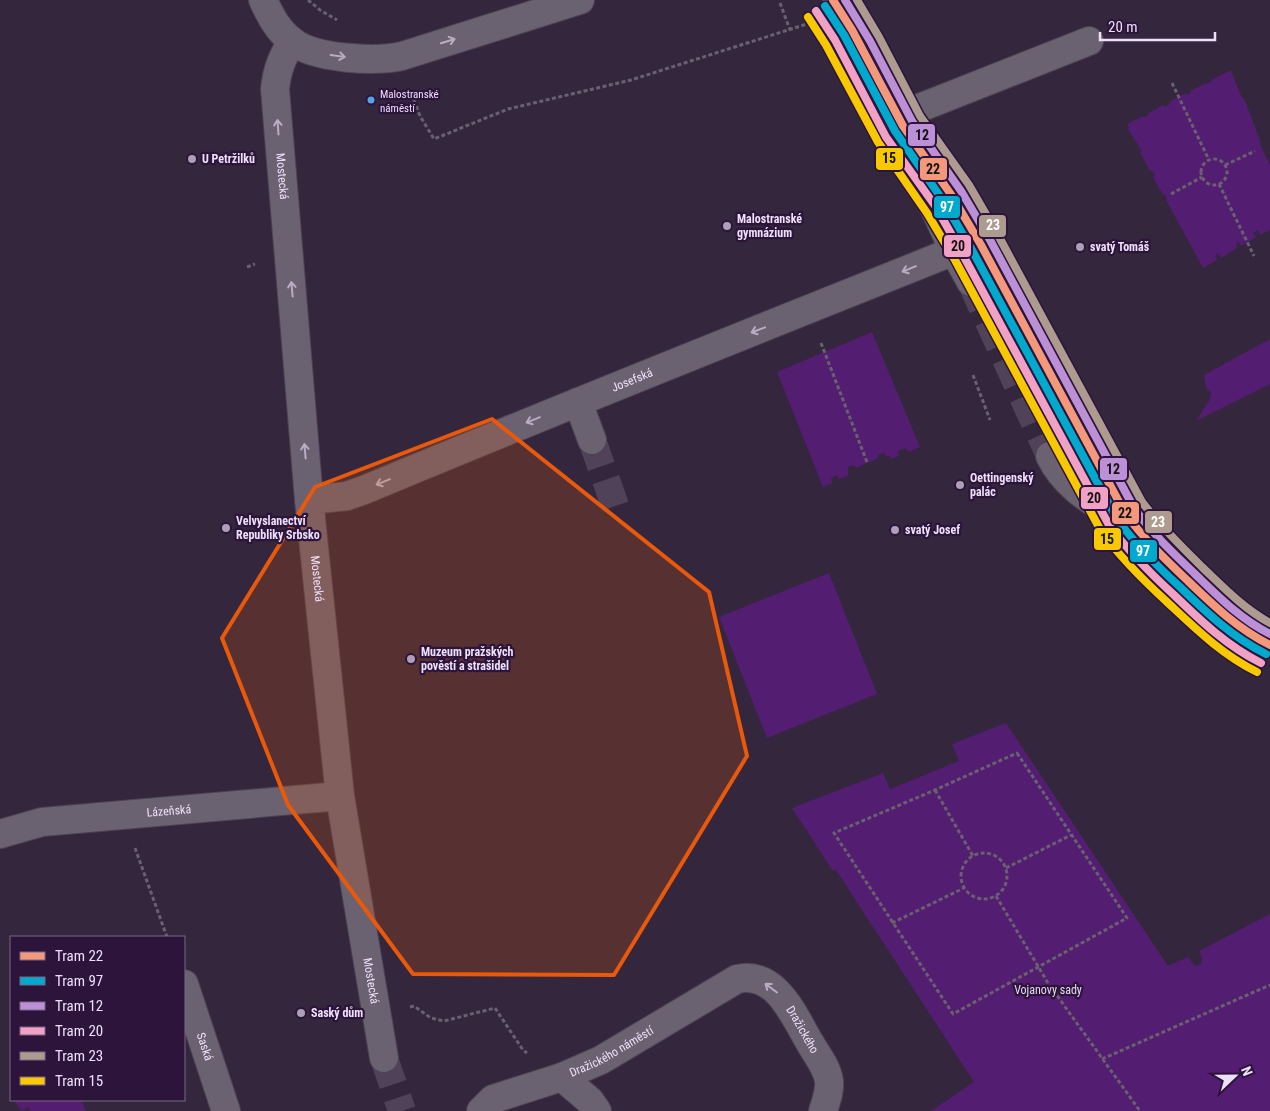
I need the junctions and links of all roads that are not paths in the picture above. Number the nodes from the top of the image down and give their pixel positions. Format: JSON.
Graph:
{"nodes":[{"id":1,"x":263,"y":0,"type":"edge"},
{"id":2,"x":580,"y":0,"type":"edge"},
{"id":3,"x":845,"y":4,"type":"edge"},
{"id":4,"x":1089,"y":41,"type":"dead end"},
{"id":5,"x":292,"y":42,"type":"junction"},
{"id":6,"x":896,"y":117,"type":"junction"},
{"id":7,"x":954,"y":251,"type":"junction"},
{"id":8,"x":971,"y":282,"type":"tunnel mouth"},
{"id":9,"x":1054,"y":376,"type":"tunnel mouth"},
{"id":10,"x":578,"y":402,"type":"junction"},
{"id":11,"x":1086,"y":437,"type":"tunnel mouth"},
{"id":12,"x":592,"y":440,"type":"tunnel mouth"},
{"id":13,"x":1050,"y":456,"type":"tunnel mouth"},
{"id":14,"x":309,"y":500,"type":"junction"},
{"id":15,"x":1143,"y":534,"type":"junction"},
{"id":16,"x":1270,"y":640,"type":"edge"},
{"id":17,"x":340,"y":796,"type":"junction"},
{"id":18,"x":0,"y":834,"type":"edge"},
{"id":19,"x":738,"y":979,"type":"joint"},
{"id":20,"x":185,"y":987,"type":"edge"},
{"id":21,"x":384,"y":1058,"type":"tunnel mouth"},
{"id":22,"x":562,"y":1078,"type":"junction"},
{"id":23,"x":226,"y":1111,"type":"edge"},
{"id":24,"x":481,"y":1111,"type":"edge"},
{"id":25,"x":597,"y":1111,"type":"edge"},
{"id":26,"x":823,"y":1111,"type":"edge"}],
"edges":[{"from":1,"to":5,"type":"street"},
{"from":5,"to":2,"type":"street","one_way":true},
{"from":3,"to":6,"type":"street"},
{"from":4,"to":6,"type":"street"},
{"from":14,"to":5,"type":"street","name":"Mostecká","one_way":true},
{"from":6,"to":7,"type":"street"},
{"from":6,"to":9,"type":"street"},
{"from":7,"to":8,"type":"street"},
{"from":7,"to":10,"type":"street","name":"Josefská","one_way":true},
{"from":10,"to":12,"type":"street"},
{"from":10,"to":14,"type":"street","name":"Josefská","one_way":true},
{"from":11,"to":15,"type":"street"},
{"from":13,"to":15,"type":"street"},
{"from":14,"to":17,"type":"street","name":"Mostecká"},
{"from":15,"to":16,"type":"street"},
{"from":17,"to":18,"type":"street","name":"Lázeňská"},
{"from":17,"to":21,"type":"street","name":"Mostecká"},
{"from":19,"to":22,"type":"street","name":"Dražického náměstí"},
{"from":26,"to":19,"type":"street","name":"Dražického","one_way":true},
{"from":20,"to":23,"type":"street","name":"Saská"},
{"from":22,"to":24,"type":"street","name":"Dražického náměstí"},
{"from":22,"to":25,"type":"street"}]}
